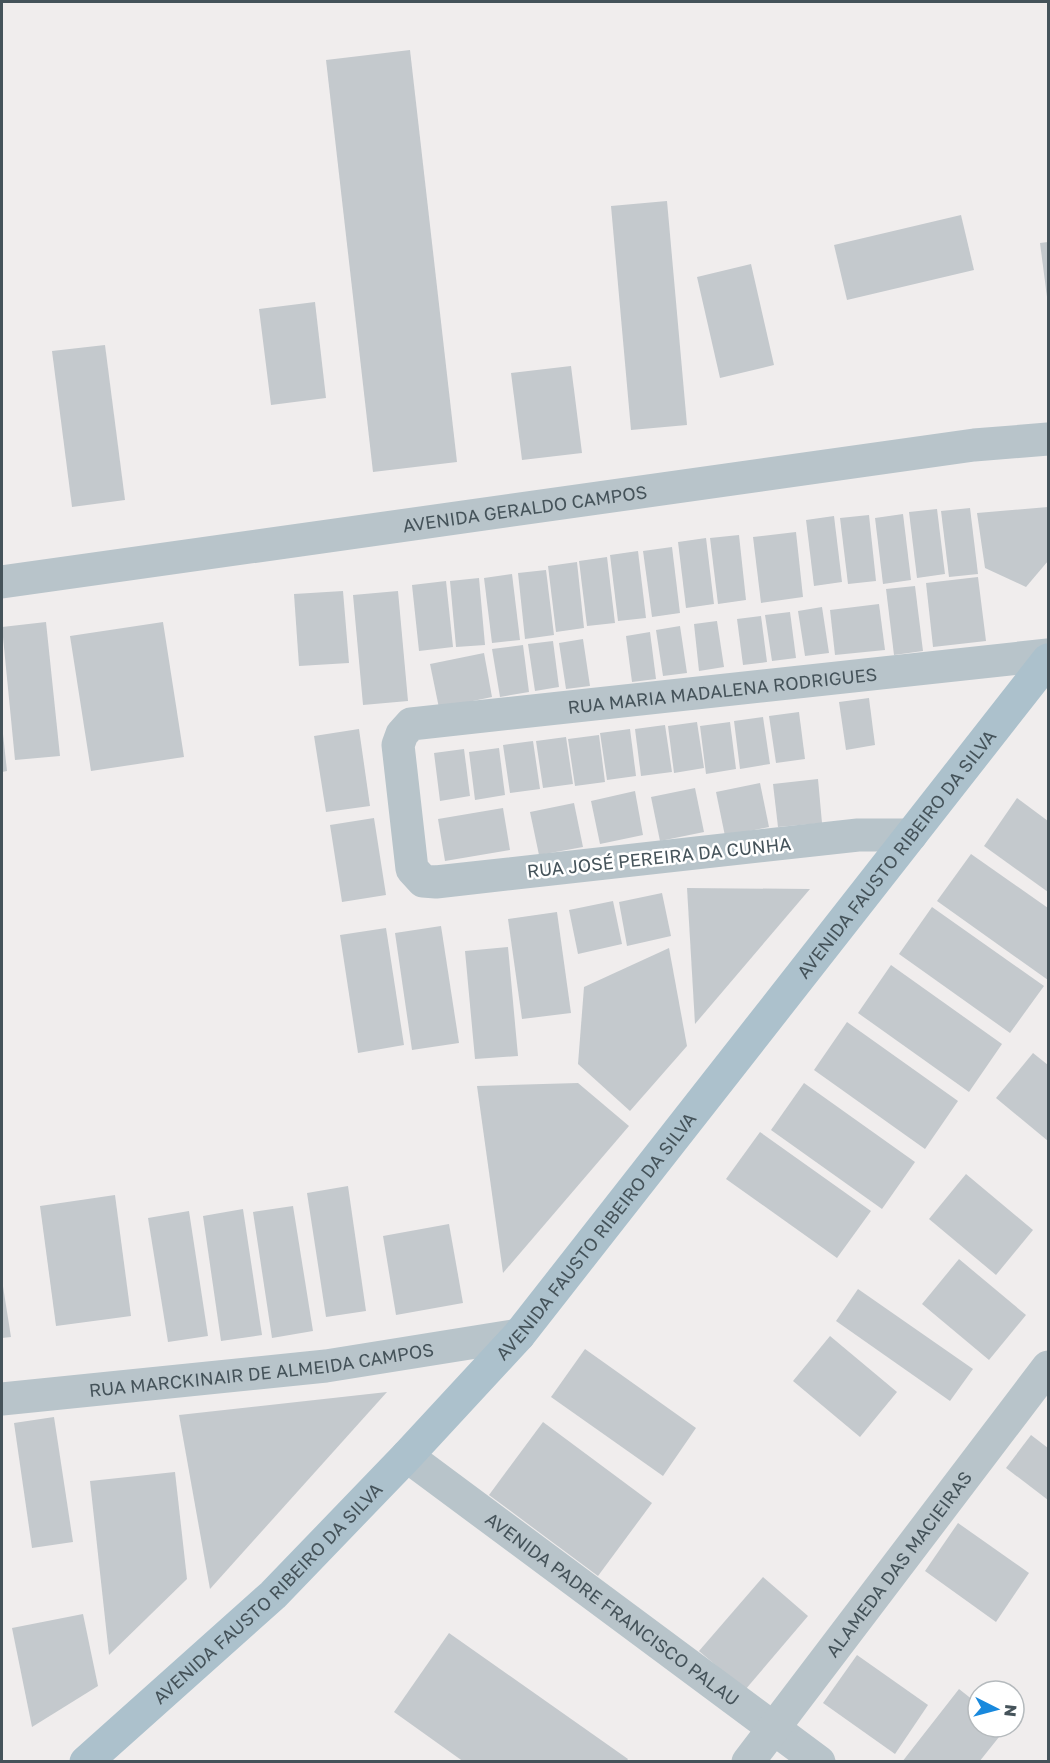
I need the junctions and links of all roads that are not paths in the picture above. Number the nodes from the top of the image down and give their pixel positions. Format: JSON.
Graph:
{"nodes":[{"id":1,"x":1048,"y":439,"type":"edge"},
{"id":2,"x":2,"y":582,"type":"edge"},
{"id":3,"x":1048,"y":657,"type":"edge"},
{"id":4,"x":911,"y":835,"type":"junction"},
{"id":5,"x":412,"y":869,"type":"joint"},
{"id":6,"x":519,"y":1335,"type":"junction"},
{"id":7,"x":1048,"y":1367,"type":"edge"},
{"id":8,"x":2,"y":1399,"type":"edge"},
{"id":9,"x":407,"y":1456,"type":"junction"},
{"id":10,"x":773,"y":1728,"type":"junction"},
{"id":11,"x":86,"y":1761,"type":"edge"},
{"id":12,"x":748,"y":1761,"type":"edge"},
{"id":13,"x":819,"y":1761,"type":"edge"}],
"edges":[{"from":1,"to":2,"type":"street","name":"AVENIDA GERALDO CAMPOS"},
{"from":3,"to":4,"type":"main road","name":"AVENIDA FAUSTO RIBEIRO DA SILVA"},
{"from":3,"to":5,"type":"street","name":"RUA MARIA MADALENA RODRIGUES"},
{"from":4,"to":5,"type":"street","name":"RUA JOSÉ PEREIRA DA CUNHA"},
{"from":4,"to":6,"type":"main road","name":"AVENIDA FAUSTO RIBEIRO DA SILVA"},
{"from":6,"to":8,"type":"street","name":"RUA MARCKINAIR DE ALMEIDA CAMPOS"},
{"from":6,"to":9,"type":"main road","name":"AVENIDA FAUSTO RIBEIRO DA SILVA"},
{"from":7,"to":10,"type":"street","name":"ALAMEDA DAS MACIEIRAS"},
{"from":9,"to":10,"type":"street","name":"AVENIDA PADRE FRANCISCO PALAU"},
{"from":9,"to":11,"type":"main road","name":"AVENIDA FAUSTO RIBEIRO DA SILVA"},
{"from":10,"to":12,"type":"street","name":"ALAMEDA DAS MACIEIRAS"},
{"from":10,"to":13,"type":"street","name":"AVENIDA PADRE FRANCISCO PALAU"}]}
